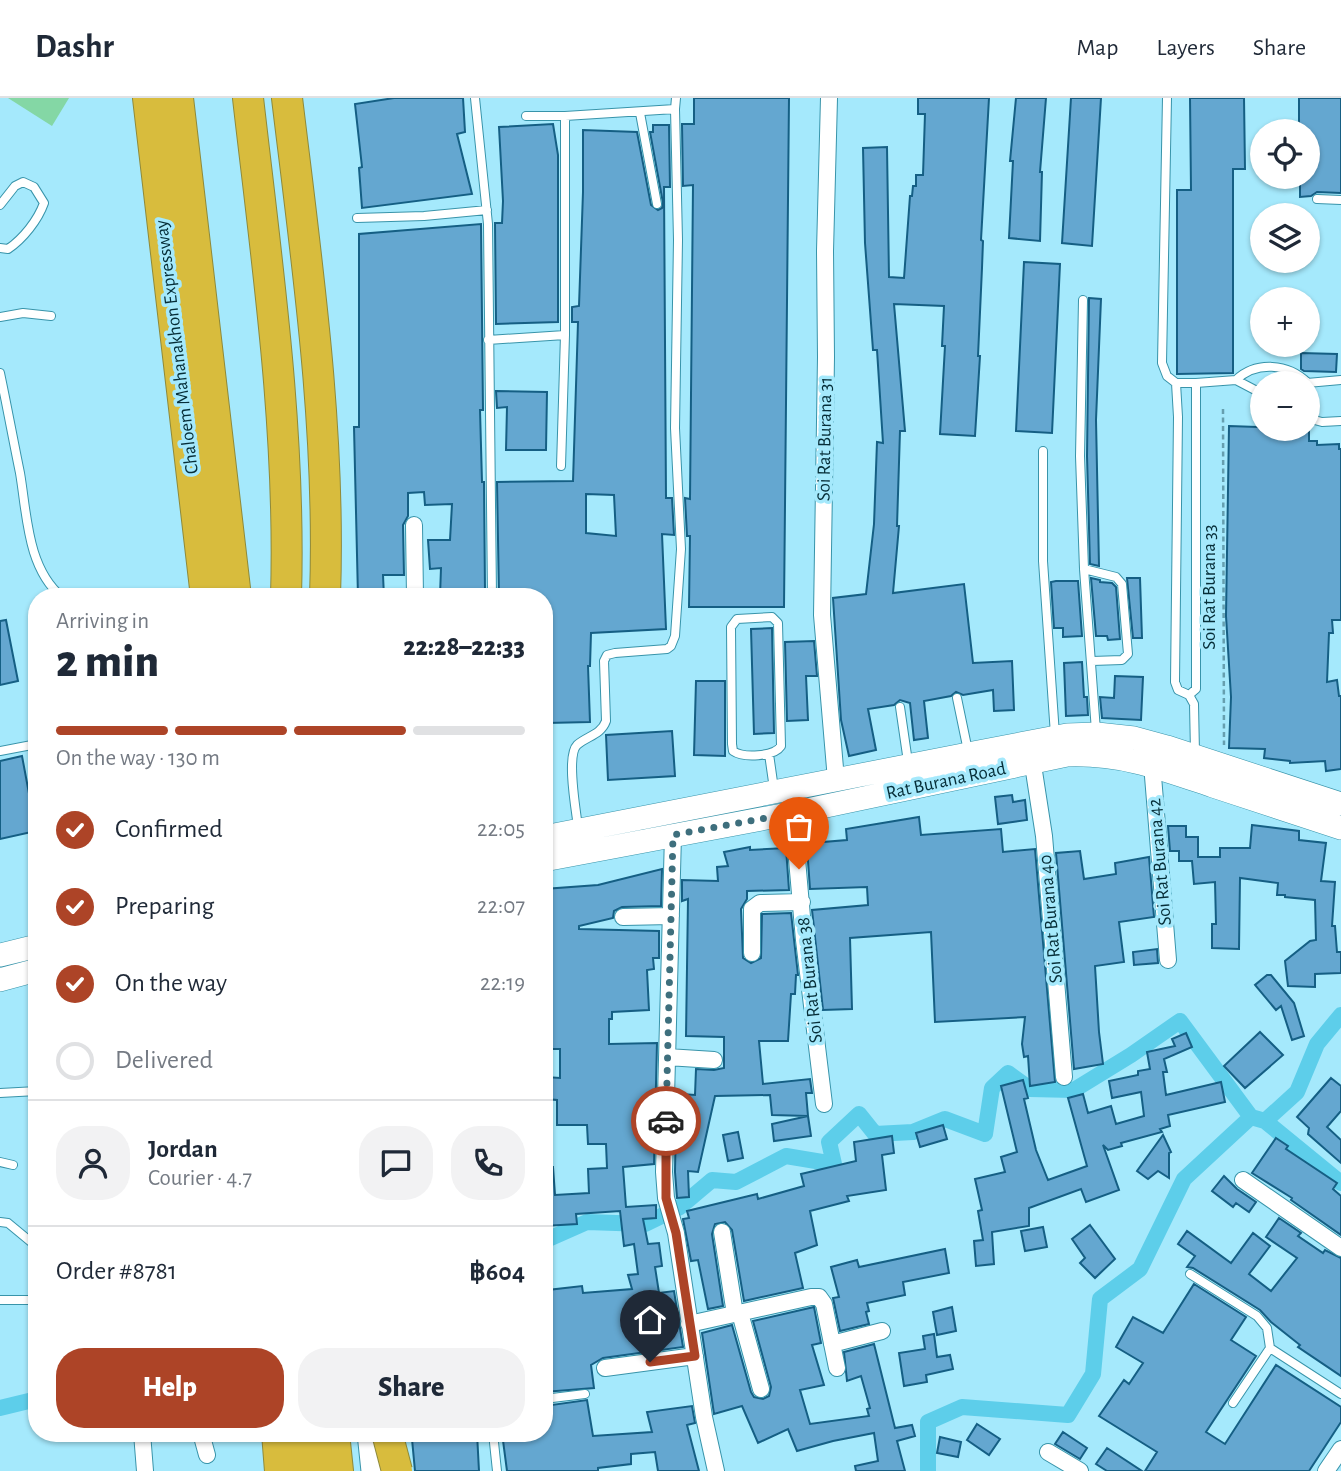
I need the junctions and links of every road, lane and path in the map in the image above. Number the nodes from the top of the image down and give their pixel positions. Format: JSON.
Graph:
{"nodes":[{"id":1,"x":148,"y":98,"type":"edge"},
{"id":2,"x":178,"y":98,"type":"edge"},
{"id":3,"x":248,"y":98,"type":"edge"},
{"id":4,"x":287,"y":98,"type":"edge"},
{"id":5,"x":475,"y":98,"type":"edge"},
{"id":6,"x":676,"y":98,"type":"edge"},
{"id":7,"x":829,"y":98,"type":"edge"},
{"id":8,"x":1167,"y":98,"type":"edge"},
{"id":9,"x":675,"y":109,"type":"junction"},
{"id":10,"x":640,"y":113,"type":"junction"},
{"id":11,"x":526,"y":116,"type":"dead end"},
{"id":12,"x":565,"y":116,"type":"junction"},
{"id":13,"x":1317,"y":199,"type":"dead end"},
{"id":14,"x":1341,"y":200,"type":"edge"},
{"id":15,"x":657,"y":204,"type":"dead end"},
{"id":16,"x":0,"y":205,"type":"edge"},
{"id":17,"x":487,"y":210,"type":"junction"},
{"id":18,"x":357,"y":218,"type":"dead end"},
{"id":19,"x":0,"y":248,"type":"edge"},
{"id":20,"x":1083,"y":300,"type":"dead end"},
{"id":21,"x":51,"y":316,"type":"dead end"},
{"id":22,"x":0,"y":317,"type":"edge"},
{"id":23,"x":565,"y":335,"type":"junction"},
{"id":24,"x":488,"y":340,"type":"junction"},
{"id":25,"x":1291,"y":371,"type":"edge"},
{"id":26,"x":0,"y":373,"type":"edge"},
{"id":27,"x":1236,"y":380,"type":"junction"},
{"id":28,"x":1341,"y":380,"type":"edge"},
{"id":29,"x":1320,"y":382,"type":"edge"},
{"id":30,"x":1176,"y":383,"type":"junction"},
{"id":31,"x":1196,"y":383,"type":"junction"},
{"id":32,"x":1250,"y":387,"type":"edge"},
{"id":33,"x":1223,"y":409,"type":"dead end"},
{"id":34,"x":1320,"y":421,"type":"edge"},
{"id":35,"x":1341,"y":421,"type":"edge"},
{"id":36,"x":1043,"y":451,"type":"dead end"},
{"id":37,"x":561,"y":466,"type":"dead end"},
{"id":38,"x":414,"y":524,"type":"dead end"},
{"id":39,"x":1084,"y":569,"type":"junction"},
{"id":40,"x":53,"y":588,"type":"edge"},
{"id":41,"x":205,"y":588,"type":"edge"},
{"id":42,"x":235,"y":588,"type":"edge"},
{"id":43,"x":286,"y":588,"type":"edge"},
{"id":44,"x":325,"y":588,"type":"edge"},
{"id":45,"x":415,"y":588,"type":"edge"},
{"id":46,"x":492,"y":588,"type":"edge"},
{"id":47,"x":1092,"y":661,"type":"junction"},
{"id":48,"x":1189,"y":695,"type":"junction"},
{"id":49,"x":957,"y":698,"type":"dead end"},
{"id":50,"x":900,"y":708,"type":"dead end"},
{"id":51,"x":1097,"y":734,"type":"junction"},
{"id":52,"x":1063,"y":743,"type":"junction"},
{"id":53,"x":28,"y":745,"type":"edge"},
{"id":54,"x":1,"y":749,"type":"edge"},
{"id":55,"x":1031,"y":752,"type":"junction"},
{"id":56,"x":769,"y":754,"type":"junction"},
{"id":57,"x":968,"y":754,"type":"junction"},
{"id":58,"x":1195,"y":756,"type":"junction"},
{"id":59,"x":1152,"y":764,"type":"junction"},
{"id":60,"x":909,"y":765,"type":"junction"},
{"id":61,"x":1224,"y":766,"type":"junction"},
{"id":62,"x":836,"y":780,"type":"junction"},
{"id":63,"x":774,"y":792,"type":"junction"},
{"id":64,"x":1303,"y":804,"type":"junction"},
{"id":65,"x":1341,"y":804,"type":"edge"},
{"id":66,"x":793,"y":813,"type":"junction"},
{"id":67,"x":1341,"y":828,"type":"edge"},
{"id":68,"x":578,"y":830,"type":"junction"},
{"id":69,"x":553,"y":835,"type":"edge"},
{"id":70,"x":673,"y":835,"type":"junction"},
{"id":71,"x":553,"y":858,"type":"edge"},
{"id":72,"x":802,"y":902,"type":"junction"},
{"id":73,"x":671,"y":916,"type":"junction"},
{"id":74,"x":624,"y":917,"type":"dead end"},
{"id":75,"x":28,"y":948,"type":"edge"},
{"id":76,"x":752,"y":953,"type":"dead end"},
{"id":77,"x":0,"y":955,"type":"edge"},
{"id":78,"x":1168,"y":960,"type":"dead end"},
{"id":79,"x":28,"y":972,"type":"edge"},
{"id":80,"x":0,"y":980,"type":"edge"},
{"id":81,"x":667,"y":1057,"type":"junction"},
{"id":82,"x":714,"y":1060,"type":"dead end"},
{"id":83,"x":1064,"y":1077,"type":"dead end"},
{"id":84,"x":28,"y":1091,"type":"edge"},
{"id":85,"x":0,"y":1093,"type":"edge"},
{"id":86,"x":824,"y":1104,"type":"dead end"},
{"id":87,"x":0,"y":1162,"type":"edge"},
{"id":88,"x":13,"y":1165,"type":"dead end"},
{"id":89,"x":1243,"y":1180,"type":"dead end"},
{"id":90,"x":0,"y":1223,"type":"edge"},
{"id":91,"x":722,"y":1232,"type":"dead end"},
{"id":92,"x":28,"y":1240,"type":"edge"},
{"id":93,"x":1341,"y":1248,"type":"edge"},
{"id":94,"x":1190,"y":1274,"type":"dead end"},
{"id":95,"x":0,"y":1300,"type":"edge"},
{"id":96,"x":28,"y":1300,"type":"edge"},
{"id":97,"x":737,"y":1313,"type":"junction"},
{"id":98,"x":689,"y":1324,"type":"junction"},
{"id":99,"x":882,"y":1331,"type":"dead end"},
{"id":100,"x":832,"y":1344,"type":"junction"},
{"id":101,"x":1270,"y":1348,"type":"junction"},
{"id":102,"x":695,"y":1356,"type":"junction"},
{"id":103,"x":606,"y":1368,"type":"dead end"},
{"id":104,"x":837,"y":1368,"type":"dead end"},
{"id":105,"x":761,"y":1389,"type":"dead end"},
{"id":106,"x":585,"y":1394,"type":"dead end"},
{"id":107,"x":1341,"y":1394,"type":"edge"},
{"id":108,"x":553,"y":1398,"type":"edge"},
{"id":109,"x":1233,"y":1403,"type":"dead end"},
{"id":110,"x":146,"y":1442,"type":"edge"},
{"id":111,"x":203,"y":1442,"type":"edge"},
{"id":112,"x":268,"y":1442,"type":"edge"},
{"id":113,"x":278,"y":1442,"type":"edge"},
{"id":114,"x":305,"y":1442,"type":"edge"},
{"id":115,"x":335,"y":1442,"type":"edge"},
{"id":116,"x":374,"y":1442,"type":"edge"},
{"id":117,"x":379,"y":1442,"type":"edge"},
{"id":118,"x":494,"y":1442,"type":"edge"},
{"id":119,"x":1341,"y":1449,"type":"edge"},
{"id":120,"x":1048,"y":1452,"type":"dead end"},
{"id":121,"x":207,"y":1455,"type":"dead end"},
{"id":122,"x":145,"y":1471,"type":"edge"},
{"id":123,"x":270,"y":1471,"type":"edge"},
{"id":124,"x":280,"y":1471,"type":"edge"},
{"id":125,"x":309,"y":1471,"type":"edge"},
{"id":126,"x":338,"y":1471,"type":"edge"},
{"id":127,"x":372,"y":1471,"type":"edge"},
{"id":128,"x":397,"y":1471,"type":"edge"},
{"id":129,"x":497,"y":1471,"type":"edge"},
{"id":130,"x":716,"y":1471,"type":"edge"},
{"id":131,"x":1080,"y":1471,"type":"edge"},
{"id":132,"x":1326,"y":1471,"type":"edge"}],
"edges":[{"from":1,"to":41,"type":"highway","name":"Chaloem Mahanakhon Expressway"},
{"from":2,"to":42,"type":"highway","name":"Chaloem Mahanakhon Expressway"},
{"from":3,"to":43,"type":"highway"},
{"from":4,"to":44,"type":"highway"},
{"from":5,"to":17,"type":"lane"},
{"from":6,"to":9,"type":"lane"},
{"from":7,"to":62,"type":"street","name":"Soi Rat Burana 31"},
{"from":8,"to":30,"type":"lane"},
{"from":9,"to":10,"type":"lane"},
{"from":9,"to":68,"type":"lane"},
{"from":10,"to":12,"type":"lane"},
{"from":10,"to":15,"type":"lane"},
{"from":11,"to":12,"type":"lane"},
{"from":12,"to":23,"type":"lane"},
{"from":13,"to":14,"type":"lane"},
{"from":16,"to":19,"type":"lane"},
{"from":17,"to":18,"type":"lane"},
{"from":17,"to":24,"type":"lane"},
{"from":20,"to":39,"type":"lane"},
{"from":21,"to":22,"type":"lane"},
{"from":23,"to":24,"type":"lane"},
{"from":23,"to":37,"type":"lane"},
{"from":24,"to":46,"type":"lane"},
{"from":25,"to":27,"type":"lane"},
{"from":26,"to":40,"type":"lane"},
{"from":27,"to":31,"type":"lane"},
{"from":27,"to":32,"type":"lane"},
{"from":28,"to":29,"type":"lane"},
{"from":30,"to":31,"type":"lane"},
{"from":30,"to":48,"type":"lane"},
{"from":31,"to":48,"type":"lane"},
{"from":33,"to":61,"type":"path","name":"Soi Rat Burana 33"},
{"from":34,"to":35,"type":"lane"},
{"from":36,"to":52,"type":"lane"},
{"from":38,"to":45,"type":"street"},
{"from":39,"to":47,"type":"lane"},
{"from":39,"to":47,"type":"lane"},
{"from":47,"to":51,"type":"lane"},
{"from":48,"to":58,"type":"lane"},
{"from":49,"to":57,"type":"lane"},
{"from":50,"to":60,"type":"lane"},
{"from":51,"to":52,"type":"main road","name":"Rat Burana Road"},
{"from":51,"to":58,"type":"main road","name":"Rat Burana Road"},
{"from":52,"to":55,"type":"main road","name":"Rat Burana Road"},
{"from":52,"to":59,"type":"main road","name":"Rat Burana Road"},
{"from":53,"to":54,"type":"lane"},
{"from":55,"to":57,"type":"main road","name":"Rat Burana Road"},
{"from":55,"to":66,"type":"main road","name":"Rat Burana Road"},
{"from":55,"to":83,"type":"street","name":"Soi Rat Burana 40"},
{"from":56,"to":56,"type":"lane"},
{"from":56,"to":63,"type":"lane"},
{"from":57,"to":60,"type":"main road","name":"Rat Burana Road"},
{"from":58,"to":61,"type":"main road","name":"Rat Burana Road"},
{"from":59,"to":64,"type":"main road","name":"Rat Burana Road"},
{"from":59,"to":78,"type":"street","name":"Soi Rat Burana 42"},
{"from":60,"to":62,"type":"main road","name":"Rat Burana Road"},
{"from":61,"to":64,"type":"main road","name":"Rat Burana Road"},
{"from":62,"to":63,"type":"main road","name":"Rat Burana Road"},
{"from":63,"to":68,"type":"main road","name":"Rat Burana Road"},
{"from":64,"to":65,"type":"main road","name":"Rat Burana Road"},
{"from":64,"to":67,"type":"main road","name":"Rat Burana Road"},
{"from":66,"to":70,"type":"main road","name":"Rat Burana Road"},
{"from":66,"to":72,"type":"street","name":"Soi Rat Burana 38"},
{"from":68,"to":69,"type":"main road","name":"Rat Burana Road"},
{"from":70,"to":71,"type":"main road","name":"Rat Burana Road"},
{"from":70,"to":73,"type":"street"},
{"from":72,"to":76,"type":"street"},
{"from":72,"to":86,"type":"street","name":"Soi Rat Burana 38"},
{"from":73,"to":74,"type":"street"},
{"from":73,"to":81,"type":"street"},
{"from":75,"to":77,"type":"main road"},
{"from":79,"to":80,"type":"main road"},
{"from":81,"to":82,"type":"street"},
{"from":81,"to":98,"type":"street"},
{"from":84,"to":85,"type":"lane"},
{"from":87,"to":88,"type":"lane"},
{"from":89,"to":93,"type":"street"},
{"from":90,"to":92,"type":"lane"},
{"from":91,"to":97,"type":"street"},
{"from":94,"to":101,"type":"lane"},
{"from":95,"to":96,"type":"lane"},
{"from":97,"to":98,"type":"street"},
{"from":97,"to":100,"type":"street"},
{"from":97,"to":105,"type":"street"},
{"from":98,"to":102,"type":"street"},
{"from":99,"to":100,"type":"street"},
{"from":100,"to":104,"type":"street"},
{"from":101,"to":107,"type":"lane"},
{"from":101,"to":109,"type":"lane"},
{"from":102,"to":103,"type":"street"},
{"from":102,"to":130,"type":"street"},
{"from":106,"to":108,"type":"lane"},
{"from":110,"to":122,"type":"street"},
{"from":111,"to":121,"type":"street"},
{"from":112,"to":123,"type":"street"},
{"from":113,"to":124,"type":"highway"},
{"from":114,"to":125,"type":"highway"},
{"from":115,"to":126,"type":"highway"},
{"from":116,"to":127,"type":"street"},
{"from":117,"to":128,"type":"highway","bridge":true},
{"from":118,"to":129,"type":"lane"},
{"from":119,"to":132,"type":"street"},
{"from":120,"to":131,"type":"street"}]}
